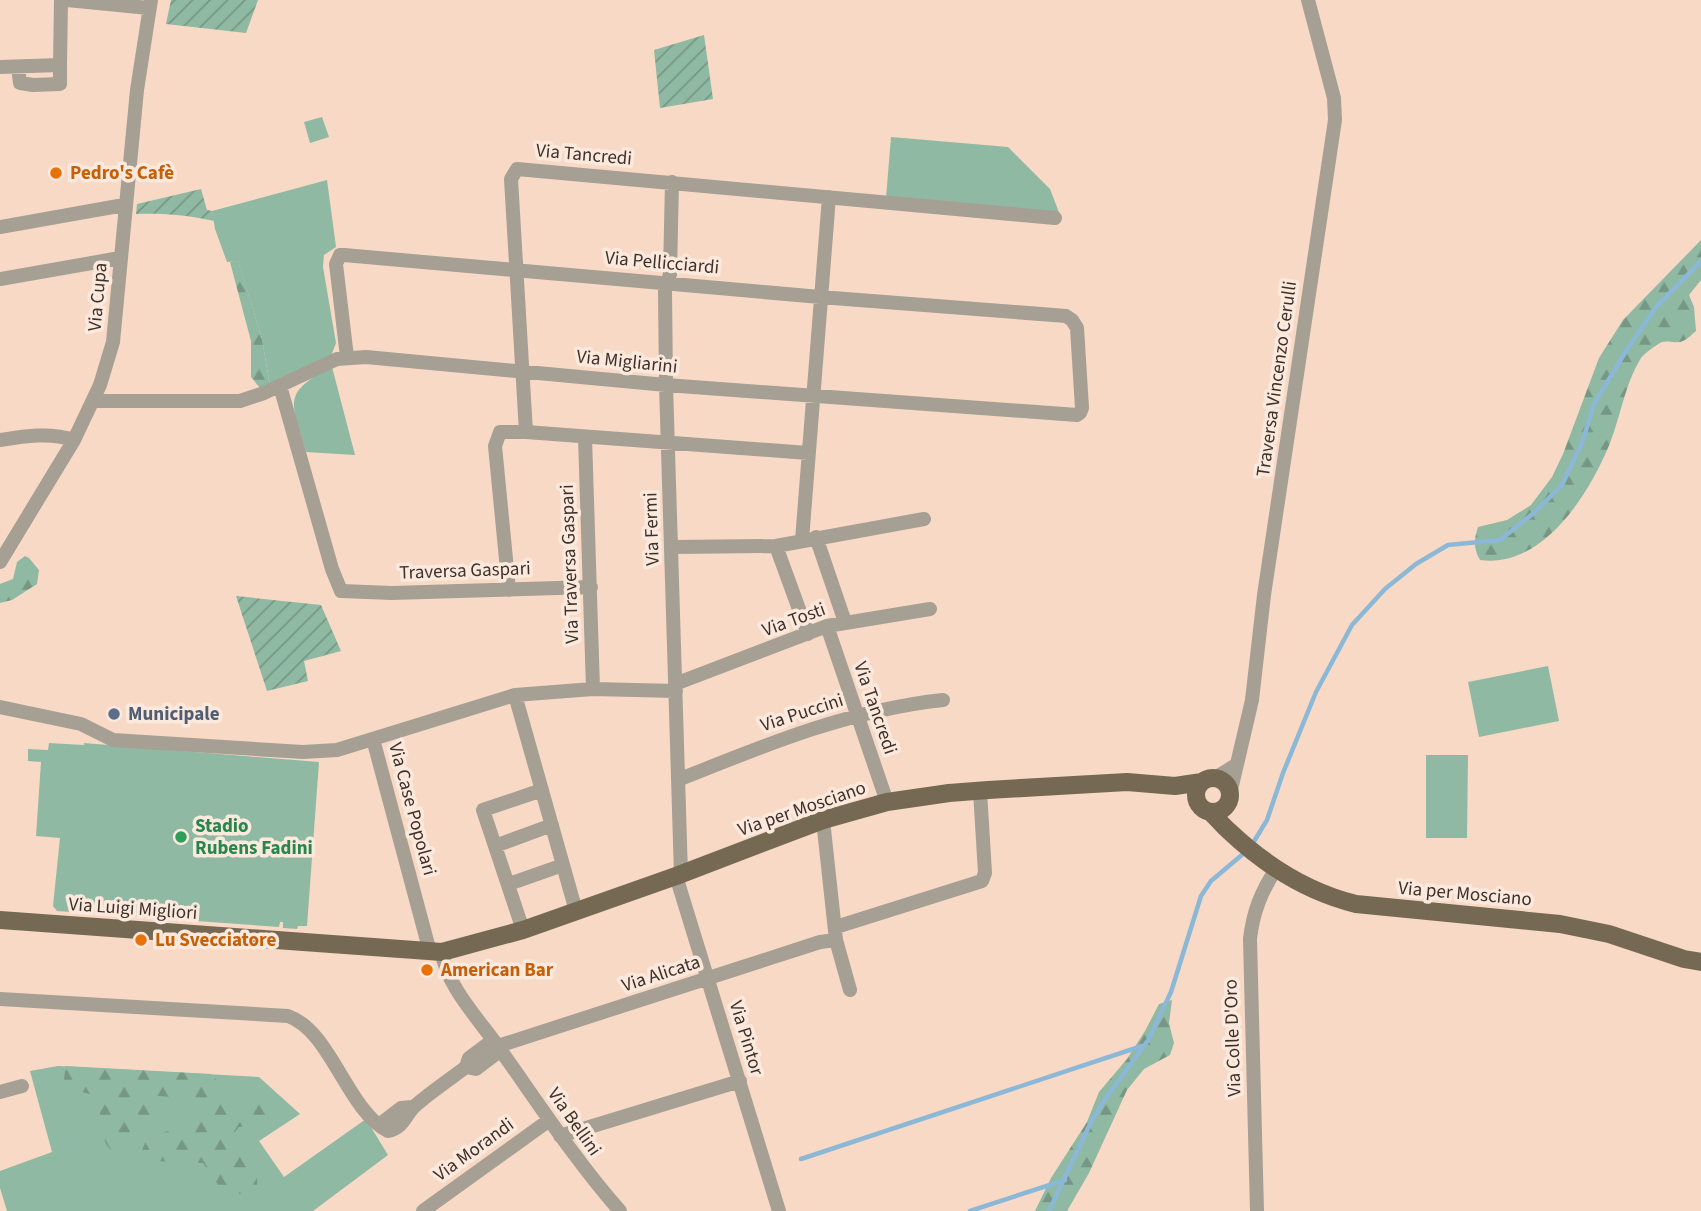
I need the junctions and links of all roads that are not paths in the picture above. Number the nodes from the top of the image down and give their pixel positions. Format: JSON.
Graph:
{"nodes":[{"id":1,"x":61,"y":0,"type":"edge"},
{"id":2,"x":67,"y":0,"type":"edge"},
{"id":3,"x":1308,"y":0,"type":"edge"},
{"id":4,"x":150,"y":4,"type":"edge"},
{"id":5,"x":60,"y":65,"type":"junction"},
{"id":6,"x":0,"y":67,"type":"edge"},
{"id":7,"x":18,"y":67,"type":"junction"},
{"id":8,"x":672,"y":182,"type":"junction"},
{"id":9,"x":829,"y":197,"type":"junction"},
{"id":10,"x":124,"y":205,"type":"junction"},
{"id":11,"x":1055,"y":218,"type":"dead end"},
{"id":12,"x":0,"y":228,"type":"edge"},
{"id":13,"x":120,"y":258,"type":"junction"},
{"id":14,"x":516,"y":269,"type":"junction"},
{"id":15,"x":0,"y":279,"type":"edge"},
{"id":16,"x":667,"y":283,"type":"junction"},
{"id":17,"x":820,"y":297,"type":"junction"},
{"id":18,"x":1077,"y":328,"type":"joint"},
{"id":19,"x":347,"y":357,"type":"junction"},
{"id":20,"x":523,"y":371,"type":"junction"},
{"id":21,"x":666,"y":385,"type":"junction"},
{"id":22,"x":280,"y":386,"type":"junction"},
{"id":23,"x":813,"y":396,"type":"junction"},
{"id":24,"x":93,"y":401,"type":"junction"},
{"id":25,"x":526,"y":432,"type":"junction"},
{"id":26,"x":585,"y":437,"type":"junction"},
{"id":27,"x":0,"y":440,"type":"edge"},
{"id":28,"x":74,"y":440,"type":"junction"},
{"id":29,"x":668,"y":443,"type":"junction"},
{"id":30,"x":808,"y":453,"type":"junction"},
{"id":31,"x":925,"y":519,"type":"dead end"},
{"id":32,"x":809,"y":539,"type":"junction"},
{"id":33,"x":776,"y":546,"type":"junction"},
{"id":34,"x":672,"y":547,"type":"junction"},
{"id":35,"x":0,"y":562,"type":"edge"},
{"id":36,"x":591,"y":587,"type":"junction"},
{"id":37,"x":509,"y":590,"type":"junction"},
{"id":38,"x":929,"y":609,"type":"dead end"},
{"id":39,"x":845,"y":622,"type":"junction"},
{"id":40,"x":827,"y":626,"type":"junction"},
{"id":41,"x":808,"y":634,"type":"junction"},
{"id":42,"x":676,"y":687,"type":"junction"},
{"id":43,"x":593,"y":689,"type":"junction"},
{"id":44,"x":515,"y":695,"type":"junction"},
{"id":45,"x":943,"y":700,"type":"dead end"},
{"id":46,"x":0,"y":707,"type":"edge"},
{"id":47,"x":856,"y":715,"type":"junction"},
{"id":48,"x":373,"y":739,"type":"junction"},
{"id":49,"x":1236,"y":765,"type":"junction"},
{"id":50,"x":678,"y":779,"type":"junction"},
{"id":51,"x":1209,"y":780,"type":"junction"},
{"id":52,"x":1175,"y":786,"type":"junction"},
{"id":53,"x":542,"y":790,"type":"junction"},
{"id":54,"x":981,"y":791,"type":"junction"},
{"id":55,"x":1230,"y":797,"type":"junction"},
{"id":56,"x":887,"y":802,"type":"junction"},
{"id":57,"x":1203,"y":807,"type":"junction"},
{"id":58,"x":823,"y":820,"type":"junction"},
{"id":59,"x":552,"y":825,"type":"junction"},
{"id":60,"x":1238,"y":839,"type":"junction"},
{"id":61,"x":495,"y":846,"type":"junction"},
{"id":62,"x":563,"y":864,"type":"junction"},
{"id":63,"x":1276,"y":869,"type":"junction"},
{"id":64,"x":679,"y":875,"type":"junction"},
{"id":65,"x":509,"y":884,"type":"junction"},
{"id":66,"x":576,"y":911,"type":"junction"},
{"id":67,"x":0,"y":920,"type":"edge"},
{"id":68,"x":523,"y":930,"type":"junction"},
{"id":69,"x":836,"y":933,"type":"junction"},
{"id":70,"x":436,"y":952,"type":"junction"},
{"id":71,"x":1701,"y":962,"type":"edge"},
{"id":72,"x":708,"y":979,"type":"junction"},
{"id":73,"x":850,"y":990,"type":"dead end"},
{"id":74,"x":0,"y":999,"type":"edge"},
{"id":75,"x":498,"y":1045,"type":"junction"},
{"id":76,"x":740,"y":1081,"type":"junction"},
{"id":77,"x":22,"y":1086,"type":"dead end"},
{"id":78,"x":0,"y":1092,"type":"edge"},
{"id":79,"x":548,"y":1121,"type":"junction"},
{"id":80,"x":560,"y":1136,"type":"junction"},
{"id":81,"x":423,"y":1211,"type":"edge"},
{"id":82,"x":620,"y":1211,"type":"edge"},
{"id":83,"x":779,"y":1211,"type":"edge"},
{"id":84,"x":1257,"y":1211,"type":"edge"}],
"edges":[{"from":1,"to":5,"type":"street"},
{"from":2,"to":4,"type":"street","name":"Via Cupa"},
{"from":3,"to":49,"type":"street","name":"Traversa Vincenzo Cerulli"},
{"from":4,"to":10,"type":"street","name":"Via Cupa"},
{"from":5,"to":7,"type":"street"},
{"from":5,"to":7,"type":"street"},
{"from":6,"to":7,"type":"street"},
{"from":8,"to":9,"type":"street","name":"Via Tancredi"},
{"from":8,"to":14,"type":"street","name":"Via Tancredi"},
{"from":8,"to":16,"type":"street","name":"Via Fermi"},
{"from":9,"to":11,"type":"street","name":"Via Tancredi"},
{"from":9,"to":17,"type":"street"},
{"from":10,"to":12,"type":"street"},
{"from":10,"to":13,"type":"street","name":"Via Cupa"},
{"from":13,"to":15,"type":"street"},
{"from":13,"to":24,"type":"street","name":"Via Cupa"},
{"from":14,"to":16,"type":"street","name":"Via Pellicciardi"},
{"from":14,"to":19,"type":"street","name":"Via Pellicciardi"},
{"from":14,"to":20,"type":"street","name":"Via Tancredi"},
{"from":16,"to":17,"type":"street","name":"Via Pellicciardi"},
{"from":16,"to":21,"type":"street","name":"Via Fermi"},
{"from":17,"to":18,"type":"street","name":"Via Pellicciardi"},
{"from":17,"to":23,"type":"street"},
{"from":18,"to":23,"type":"street","name":"Via Migliarini"},
{"from":19,"to":20,"type":"street","name":"Via Migliarini"},
{"from":19,"to":22,"type":"street","name":"Via Migliarini"},
{"from":20,"to":21,"type":"street","name":"Via Migliarini"},
{"from":20,"to":25,"type":"street","name":"Via Tancredi"},
{"from":21,"to":23,"type":"street","name":"Via Migliarini"},
{"from":21,"to":29,"type":"street","name":"Via Fermi"},
{"from":22,"to":24,"type":"street","name":"Via Migliarini"},
{"from":22,"to":37,"type":"street","name":"Traversa Gaspari"},
{"from":23,"to":30,"type":"street"},
{"from":24,"to":28,"type":"street","name":"Via Cupa"},
{"from":25,"to":26,"type":"street"},
{"from":25,"to":37,"type":"street"},
{"from":26,"to":29,"type":"street"},
{"from":26,"to":36,"type":"street","name":"Via Traversa Gaspari"},
{"from":27,"to":28,"type":"street"},
{"from":28,"to":35,"type":"street","name":"Via Cupa"},
{"from":29,"to":30,"type":"street"},
{"from":29,"to":34,"type":"street","name":"Via Fermi"},
{"from":30,"to":32,"type":"street"},
{"from":31,"to":32,"type":"street"},
{"from":32,"to":33,"type":"street"},
{"from":32,"to":39,"type":"street"},
{"from":33,"to":34,"type":"street"},
{"from":33,"to":41,"type":"street"},
{"from":34,"to":42,"type":"street","name":"Via Fermi"},
{"from":36,"to":37,"type":"street","name":"Traversa Gaspari"},
{"from":36,"to":43,"type":"street","name":"Via Traversa Gaspari"},
{"from":38,"to":39,"type":"street","name":"Via Tosti"},
{"from":39,"to":40,"type":"street","name":"Via Tosti"},
{"from":40,"to":41,"type":"street","name":"Via Tosti"},
{"from":40,"to":47,"type":"street","name":"Via Tancredi"},
{"from":41,"to":42,"type":"street","name":"Via Tosti"},
{"from":42,"to":43,"type":"street"},
{"from":42,"to":50,"type":"street","name":"Via Fermi"},
{"from":43,"to":44,"type":"street"},
{"from":44,"to":48,"type":"street","name":"Via Case Popolari"},
{"from":44,"to":53,"type":"street"},
{"from":45,"to":47,"type":"street","name":"Via Puccini"},
{"from":46,"to":48,"type":"street"},
{"from":47,"to":50,"type":"street","name":"Via Puccini"},
{"from":47,"to":56,"type":"street","name":"Via Tancredi"},
{"from":48,"to":70,"type":"street","name":"Via Case Popolari"},
{"from":49,"to":51,"type":"street"},
{"from":49,"to":55,"type":"street","name":"Traversa Vincenzo Cerulli"},
{"from":50,"to":64,"type":"street","name":"Via Fermi"},
{"from":51,"to":52,"type":"main road","name":"Via per Mosciano"},
{"from":51,"to":55,"type":"main road"},
{"from":51,"to":57,"type":"main road"},
{"from":52,"to":54,"type":"main road","name":"Via per Mosciano"},
{"from":52,"to":57,"type":"main road","name":"Via per Mosciano"},
{"from":53,"to":59,"type":"street"},
{"from":53,"to":61,"type":"street"},
{"from":54,"to":56,"type":"main road","name":"Via per Mosciano"},
{"from":54,"to":69,"type":"street","name":"Via Alicata"},
{"from":55,"to":57,"type":"main road"},
{"from":55,"to":60,"type":"main road"},
{"from":56,"to":58,"type":"main road","name":"Via per Mosciano"},
{"from":57,"to":60,"type":"main road","name":"Via per Mosciano"},
{"from":58,"to":64,"type":"main road","name":"Via per Mosciano"},
{"from":58,"to":69,"type":"street"},
{"from":59,"to":61,"type":"street"},
{"from":59,"to":62,"type":"street"},
{"from":60,"to":63,"type":"main road","name":"Via per Mosciano"},
{"from":61,"to":65,"type":"street"},
{"from":62,"to":65,"type":"street"},
{"from":62,"to":66,"type":"street"},
{"from":63,"to":71,"type":"main road","name":"Via per Mosciano"},
{"from":63,"to":84,"type":"street","name":"Via Colle D'Oro"},
{"from":64,"to":66,"type":"main road","name":"Via per Mosciano"},
{"from":64,"to":72,"type":"street","name":"Via Pintor"},
{"from":65,"to":68,"type":"street"},
{"from":66,"to":68,"type":"main road","name":"Via per Mosciano"},
{"from":67,"to":70,"type":"main road","name":"Via Luigi Migliori"},
{"from":68,"to":70,"type":"main road","name":"Via per Mosciano"},
{"from":69,"to":72,"type":"street","name":"Via Alicata"},
{"from":69,"to":73,"type":"street"},
{"from":70,"to":75,"type":"street","name":"Via Bellini"},
{"from":72,"to":75,"type":"street","name":"Via Alicata"},
{"from":72,"to":76,"type":"street","name":"Via Pintor"},
{"from":74,"to":75,"type":"street","name":"Via Alicata"},
{"from":75,"to":79,"type":"street","name":"Via Bellini"},
{"from":76,"to":80,"type":"street"},
{"from":76,"to":83,"type":"street","name":"Via Pintor"},
{"from":77,"to":78,"type":"street"},
{"from":79,"to":80,"type":"street","name":"Via Bellini"},
{"from":79,"to":81,"type":"street","name":"Via Morandi"},
{"from":80,"to":82,"type":"street","name":"Via Bellini"}]}
